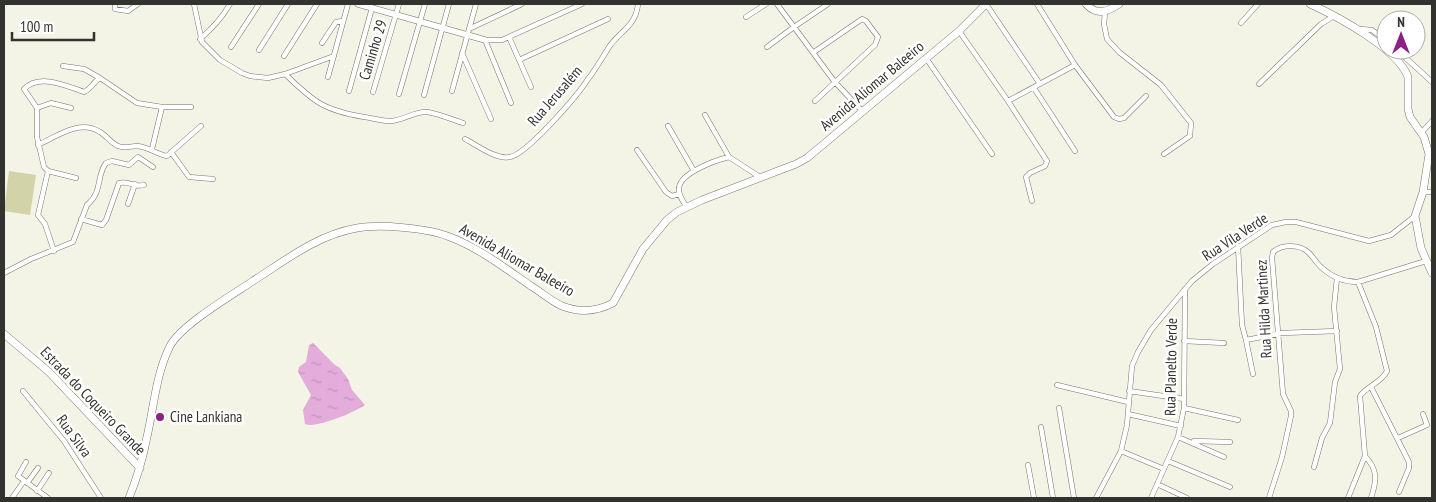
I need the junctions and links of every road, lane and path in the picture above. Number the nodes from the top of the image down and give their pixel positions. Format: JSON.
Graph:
{"nodes":[{"id":1,"x":138,"y":4,"type":"edge"},
{"id":2,"x":194,"y":4,"type":"edge"},
{"id":3,"x":230,"y":4,"type":"edge"},
{"id":4,"x":258,"y":4,"type":"edge"},
{"id":5,"x":288,"y":4,"type":"edge"},
{"id":6,"x":317,"y":4,"type":"edge"},
{"id":7,"x":348,"y":4,"type":"edge"},
{"id":8,"x":358,"y":4,"type":"edge"},
{"id":9,"x":399,"y":4,"type":"edge"},
{"id":10,"x":425,"y":4,"type":"edge"},
{"id":11,"x":450,"y":4,"type":"edge"},
{"id":12,"x":476,"y":4,"type":"edge"},
{"id":13,"x":522,"y":4,"type":"edge"},
{"id":14,"x":582,"y":4,"type":"edge"},
{"id":15,"x":638,"y":4,"type":"edge"},
{"id":16,"x":766,"y":4,"type":"edge"},
{"id":17,"x":777,"y":4,"type":"edge"},
{"id":18,"x":828,"y":4,"type":"edge"},
{"id":19,"x":986,"y":4,"type":"edge"},
{"id":20,"x":1037,"y":4,"type":"edge"},
{"id":21,"x":1086,"y":4,"type":"edge"},
{"id":22,"x":1120,"y":4,"type":"edge"},
{"id":23,"x":1258,"y":4,"type":"edge"},
{"id":24,"x":1310,"y":4,"type":"edge"},
{"id":25,"x":115,"y":6,"type":"edge"},
{"id":26,"x":372,"y":8,"type":"junction"},
{"id":27,"x":1106,"y":12,"type":"junction"},
{"id":28,"x":396,"y":15,"type":"junction"},
{"id":29,"x":1335,"y":15,"type":"junction"},
{"id":30,"x":746,"y":18,"type":"dead end"},
{"id":31,"x":608,"y":19,"type":"dead end"},
{"id":32,"x":343,"y":21,"type":"junction"},
{"id":33,"x":420,"y":21,"type":"junction"},
{"id":34,"x":1241,"y":23,"type":"dead end"},
{"id":35,"x":794,"y":27,"type":"junction"},
{"id":36,"x":443,"y":28,"type":"junction"},
{"id":37,"x":1358,"y":29,"type":"junction"},
{"id":38,"x":959,"y":31,"type":"junction"},
{"id":39,"x":468,"y":32,"type":"junction"},
{"id":40,"x":1376,"y":33,"type":"edge"},
{"id":41,"x":509,"y":37,"type":"junction"},
{"id":42,"x":200,"y":39,"type":"junction"},
{"id":43,"x":485,"y":40,"type":"junction"},
{"id":44,"x":322,"y":43,"type":"dead end"},
{"id":45,"x":231,"y":47,"type":"dead end"},
{"id":46,"x":767,"y":47,"type":"dead end"},
{"id":47,"x":258,"y":50,"type":"dead end"},
{"id":48,"x":814,"y":52,"type":"junction"},
{"id":49,"x":462,"y":53,"type":"junction"},
{"id":50,"x":284,"y":56,"type":"dead end"},
{"id":51,"x":334,"y":56,"type":"junction"},
{"id":52,"x":926,"y":58,"type":"junction"},
{"id":53,"x":519,"y":60,"type":"junction"},
{"id":54,"x":1408,"y":60,"type":"edge"},
{"id":55,"x":1075,"y":65,"type":"junction"},
{"id":56,"x":63,"y":66,"type":"dead end"},
{"id":57,"x":285,"y":74,"type":"junction"},
{"id":58,"x":328,"y":77,"type":"dead end"},
{"id":59,"x":100,"y":78,"type":"junction"},
{"id":60,"x":834,"y":81,"type":"junction"},
{"id":61,"x":1432,"y":82,"type":"edge"},
{"id":62,"x":1040,"y":84,"type":"junction"},
{"id":63,"x":1259,"y":84,"type":"dead end"},
{"id":64,"x":531,"y":87,"type":"dead end"},
{"id":65,"x":1034,"y":88,"type":"junction"},
{"id":66,"x":349,"y":91,"type":"dead end"},
{"id":67,"x":452,"y":91,"type":"dead end"},
{"id":68,"x":373,"y":92,"type":"dead end"},
{"id":69,"x":399,"y":94,"type":"dead end"},
{"id":70,"x":424,"y":95,"type":"dead end"},
{"id":71,"x":1146,"y":96,"type":"dead end"},
{"id":72,"x":815,"y":101,"type":"dead end"},
{"id":73,"x":1008,"y":101,"type":"junction"},
{"id":74,"x":511,"y":103,"type":"dead end"},
{"id":75,"x":162,"y":107,"type":"junction"},
{"id":76,"x":191,"y":107,"type":"dead end"},
{"id":77,"x":37,"y":108,"type":"junction"},
{"id":78,"x":71,"y":108,"type":"dead end"},
{"id":79,"x":863,"y":112,"type":"junction"},
{"id":80,"x":705,"y":115,"type":"dead end"},
{"id":81,"x":491,"y":119,"type":"dead end"},
{"id":82,"x":1432,"y":121,"type":"edge"},
{"id":83,"x":463,"y":123,"type":"dead end"},
{"id":84,"x":201,"y":126,"type":"dead end"},
{"id":85,"x":668,"y":126,"type":"dead end"},
{"id":86,"x":1422,"y":132,"type":"junction"},
{"id":87,"x":465,"y":139,"type":"dead end"},
{"id":88,"x":38,"y":145,"type":"junction"},
{"id":89,"x":1430,"y":146,"type":"edge"},
{"id":90,"x":152,"y":149,"type":"junction"},
{"id":91,"x":636,"y":150,"type":"dead end"},
{"id":92,"x":1075,"y":151,"type":"dead end"},
{"id":93,"x":171,"y":152,"type":"junction"},
{"id":94,"x":992,"y":154,"type":"dead end"},
{"id":95,"x":1164,"y":154,"type":"dead end"},
{"id":96,"x":729,"y":157,"type":"junction"},
{"id":97,"x":153,"y":167,"type":"dead end"},
{"id":98,"x":48,"y":171,"type":"junction"},
{"id":99,"x":694,"y":171,"type":"junction"},
{"id":100,"x":76,"y":178,"type":"dead end"},
{"id":101,"x":760,"y":178,"type":"junction"},
{"id":102,"x":213,"y":179,"type":"dead end"},
{"id":103,"x":135,"y":184,"type":"junction"},
{"id":104,"x":144,"y":185,"type":"dead end"},
{"id":105,"x":1423,"y":192,"type":"junction"},
{"id":106,"x":1432,"y":192,"type":"edge"},
{"id":107,"x":679,"y":194,"type":"junction"},
{"id":108,"x":1032,"y":201,"type":"dead end"},
{"id":109,"x":128,"y":204,"type":"dead end"},
{"id":110,"x":686,"y":206,"type":"junction"},
{"id":111,"x":1415,"y":216,"type":"junction"},
{"id":112,"x":81,"y":220,"type":"junction"},
{"id":113,"x":1238,"y":246,"type":"junction"},
{"id":114,"x":54,"y":251,"type":"junction"},
{"id":115,"x":1426,"y":261,"type":"junction"},
{"id":116,"x":4,"y":271,"type":"edge"},
{"id":117,"x":1432,"y":272,"type":"edge"},
{"id":118,"x":1338,"y":278,"type":"junction"},
{"id":119,"x":1358,"y":282,"type":"junction"},
{"id":120,"x":1185,"y":289,"type":"junction"},
{"id":121,"x":1337,"y":331,"type":"junction"},
{"id":122,"x":4,"y":334,"type":"edge"},
{"id":123,"x":1278,"y":334,"type":"junction"},
{"id":124,"x":1246,"y":340,"type":"junction"},
{"id":125,"x":1184,"y":341,"type":"junction"},
{"id":126,"x":1224,"y":343,"type":"dead end"},
{"id":127,"x":1253,"y":374,"type":"dead end"},
{"id":128,"x":1057,"y":385,"type":"dead end"},
{"id":129,"x":1371,"y":387,"type":"junction"},
{"id":130,"x":1129,"y":391,"type":"junction"},
{"id":131,"x":22,"y":392,"type":"dead end"},
{"id":132,"x":1184,"y":399,"type":"junction"},
{"id":133,"x":1128,"y":402,"type":"junction"},
{"id":134,"x":1060,"y":408,"type":"dead end"},
{"id":135,"x":1184,"y":408,"type":"junction"},
{"id":136,"x":1128,"y":414,"type":"junction"},
{"id":137,"x":1423,"y":414,"type":"dead end"},
{"id":138,"x":1238,"y":420,"type":"dead end"},
{"id":139,"x":1181,"y":426,"type":"junction"},
{"id":140,"x":1042,"y":427,"type":"dead end"},
{"id":141,"x":1178,"y":436,"type":"junction"},
{"id":142,"x":1398,"y":438,"type":"junction"},
{"id":143,"x":1190,"y":441,"type":"junction"},
{"id":144,"x":1230,"y":442,"type":"dead end"},
{"id":145,"x":1121,"y":451,"type":"junction"},
{"id":146,"x":1224,"y":456,"type":"dead end"},
{"id":147,"x":1365,"y":456,"type":"junction"},
{"id":148,"x":1168,"y":461,"type":"junction"},
{"id":149,"x":26,"y":462,"type":"dead end"},
{"id":150,"x":1028,"y":465,"type":"dead end"},
{"id":151,"x":1314,"y":467,"type":"dead end"},
{"id":152,"x":38,"y":468,"type":"dead end"},
{"id":153,"x":140,"y":468,"type":"junction"},
{"id":154,"x":1164,"y":469,"type":"junction"},
{"id":155,"x":49,"y":473,"type":"dead end"},
{"id":156,"x":25,"y":482,"type":"junction"},
{"id":157,"x":1157,"y":484,"type":"junction"},
{"id":158,"x":1230,"y":487,"type":"dead end"},
{"id":159,"x":37,"y":491,"type":"junction"},
{"id":160,"x":1399,"y":492,"type":"dead end"},
{"id":161,"x":45,"y":497,"type":"edge"},
{"id":162,"x":12,"y":498,"type":"edge"},
{"id":163,"x":101,"y":498,"type":"edge"},
{"id":164,"x":129,"y":498,"type":"edge"},
{"id":165,"x":1034,"y":498,"type":"edge"},
{"id":166,"x":1053,"y":498,"type":"edge"},
{"id":167,"x":1074,"y":498,"type":"edge"},
{"id":168,"x":1096,"y":498,"type":"edge"},
{"id":169,"x":1151,"y":498,"type":"edge"},
{"id":170,"x":1188,"y":498,"type":"edge"},
{"id":171,"x":1269,"y":498,"type":"edge"},
{"id":172,"x":1348,"y":498,"type":"edge"},
{"id":173,"x":1371,"y":498,"type":"edge"}],
"edges":[{"from":1,"to":25,"type":"street"},
{"from":2,"to":42,"type":"street"},
{"from":3,"to":42,"type":"street"},
{"from":4,"to":45,"type":"street"},
{"from":5,"to":47,"type":"street"},
{"from":6,"to":50,"type":"street"},
{"from":7,"to":32,"type":"street"},
{"from":8,"to":26,"type":"street"},
{"from":9,"to":28,"type":"street","name":"Caminho 29"},
{"from":10,"to":33,"type":"street"},
{"from":11,"to":36,"type":"street"},
{"from":12,"to":39,"type":"street"},
{"from":13,"to":39,"type":"street"},
{"from":14,"to":41,"type":"street"},
{"from":15,"to":87,"type":"street","name":"Rua Jerusalém"},
{"from":16,"to":30,"type":"street"},
{"from":17,"to":35,"type":"street"},
{"from":18,"to":35,"type":"street"},
{"from":19,"to":38,"type":"main road","name":"Avenida Aliomar Baleeiro"},
{"from":19,"to":62,"type":"street"},
{"from":20,"to":55,"type":"street"},
{"from":21,"to":27,"type":"main road"},
{"from":22,"to":27,"type":"main road"},
{"from":23,"to":34,"type":"street"},
{"from":24,"to":29,"type":"main road"},
{"from":26,"to":28,"type":"street"},
{"from":26,"to":66,"type":"street"},
{"from":27,"to":95,"type":"street"},
{"from":28,"to":33,"type":"street"},
{"from":28,"to":68,"type":"street","name":"Caminho 29"},
{"from":29,"to":37,"type":"main road"},
{"from":29,"to":63,"type":"street"},
{"from":31,"to":53,"type":"street"},
{"from":32,"to":44,"type":"street"},
{"from":32,"to":51,"type":"street"},
{"from":33,"to":36,"type":"street"},
{"from":33,"to":69,"type":"street"},
{"from":35,"to":46,"type":"street"},
{"from":35,"to":48,"type":"street"},
{"from":36,"to":39,"type":"street"},
{"from":36,"to":70,"type":"street"},
{"from":37,"to":40,"type":"street"},
{"from":37,"to":86,"type":"main road"},
{"from":38,"to":52,"type":"main road","name":"Avenida Aliomar Baleeiro"},
{"from":38,"to":73,"type":"street"},
{"from":39,"to":43,"type":"street"},
{"from":39,"to":49,"type":"street"},
{"from":41,"to":43,"type":"street"},
{"from":41,"to":53,"type":"street"},
{"from":42,"to":57,"type":"street"},
{"from":43,"to":74,"type":"street"},
{"from":48,"to":60,"type":"street"},
{"from":48,"to":60,"type":"street"},
{"from":49,"to":67,"type":"street"},
{"from":49,"to":81,"type":"street"},
{"from":51,"to":57,"type":"street"},
{"from":51,"to":58,"type":"street"},
{"from":52,"to":79,"type":"main road","name":"Avenida Aliomar Baleeiro"},
{"from":52,"to":94,"type":"street"},
{"from":53,"to":64,"type":"street"},
{"from":54,"to":61,"type":"street"},
{"from":55,"to":62,"type":"street"},
{"from":55,"to":71,"type":"street"},
{"from":56,"to":59,"type":"street"},
{"from":57,"to":83,"type":"street"},
{"from":59,"to":75,"type":"street"},
{"from":59,"to":77,"type":"street"},
{"from":60,"to":72,"type":"street"},
{"from":60,"to":79,"type":"street"},
{"from":62,"to":65,"type":"street"},
{"from":65,"to":73,"type":"street"},
{"from":65,"to":92,"type":"street"},
{"from":73,"to":108,"type":"street"},
{"from":75,"to":76,"type":"street"},
{"from":75,"to":90,"type":"street"},
{"from":77,"to":78,"type":"street"},
{"from":77,"to":88,"type":"street"},
{"from":79,"to":101,"type":"main road","name":"Avenida Aliomar Baleeiro"},
{"from":80,"to":96,"type":"street"},
{"from":82,"to":86,"type":"street"},
{"from":84,"to":93,"type":"street"},
{"from":85,"to":99,"type":"street"},
{"from":86,"to":89,"type":"main road"},
{"from":88,"to":90,"type":"street"},
{"from":88,"to":98,"type":"street"},
{"from":89,"to":105,"type":"main road"},
{"from":90,"to":93,"type":"street"},
{"from":91,"to":107,"type":"street"},
{"from":93,"to":102,"type":"street"},
{"from":96,"to":99,"type":"street"},
{"from":96,"to":101,"type":"street"},
{"from":97,"to":112,"type":"street"},
{"from":98,"to":100,"type":"street"},
{"from":98,"to":114,"type":"street"},
{"from":99,"to":107,"type":"street"},
{"from":101,"to":110,"type":"main road","name":"Avenida Aliomar Baleeiro"},
{"from":103,"to":104,"type":"street"},
{"from":103,"to":109,"type":"street"},
{"from":103,"to":112,"type":"street"},
{"from":105,"to":106,"type":"street"},
{"from":105,"to":111,"type":"main road"},
{"from":107,"to":110,"type":"street"},
{"from":110,"to":153,"type":"main road","name":"Avenida Aliomar Baleeiro"},
{"from":111,"to":113,"type":"street","name":"Rua Vila Verde"},
{"from":111,"to":115,"type":"main road"},
{"from":112,"to":114,"type":"street"},
{"from":113,"to":120,"type":"street","name":"Rua Vila Verde"},
{"from":113,"to":124,"type":"street"},
{"from":114,"to":116,"type":"street"},
{"from":115,"to":117,"type":"main road"},
{"from":115,"to":119,"type":"street","name":"Rua Hilda Martinez"},
{"from":118,"to":119,"type":"street","name":"Rua Hilda Martinez"},
{"from":118,"to":121,"type":"street"},
{"from":118,"to":123,"type":"street","name":"Rua Hilda Martinez"},
{"from":119,"to":129,"type":"street"},
{"from":120,"to":125,"type":"street","name":"Rua Planelto Verde"},
{"from":120,"to":130,"type":"street","name":"Rua Vila Verde"},
{"from":121,"to":123,"type":"street"},
{"from":121,"to":151,"type":"street"},
{"from":122,"to":153,"type":"main road","name":"Estrada do Coqueiro Grande"},
{"from":123,"to":124,"type":"street"},
{"from":123,"to":171,"type":"street","name":"Rua Hilda Martinez"},
{"from":124,"to":127,"type":"street"},
{"from":125,"to":126,"type":"street"},
{"from":125,"to":132,"type":"street","name":"Rua Planelto Verde"},
{"from":128,"to":133,"type":"street"},
{"from":129,"to":142,"type":"street"},
{"from":129,"to":147,"type":"street"},
{"from":130,"to":132,"type":"street"},
{"from":130,"to":133,"type":"street","name":"Rua Vila Verde"},
{"from":131,"to":163,"type":"street","name":"Rua Silva"},
{"from":132,"to":135,"type":"street","name":"Rua Planelto Verde"},
{"from":133,"to":136,"type":"street","name":"Rua Vila Verde"},
{"from":134,"to":167,"type":"street"},
{"from":135,"to":138,"type":"street"},
{"from":135,"to":139,"type":"street","name":"Rua Planelto Verde"},
{"from":136,"to":139,"type":"street"},
{"from":136,"to":145,"type":"street","name":"Rua Vila Verde"},
{"from":137,"to":142,"type":"street"},
{"from":139,"to":141,"type":"street","name":"Rua Planelto Verde"},
{"from":140,"to":166,"type":"street"},
{"from":141,"to":143,"type":"street"},
{"from":141,"to":148,"type":"street","name":"Rua Planelto Verde"},
{"from":142,"to":160,"type":"street"},
{"from":143,"to":144,"type":"street"},
{"from":143,"to":146,"type":"street"},
{"from":145,"to":154,"type":"street"},
{"from":145,"to":168,"type":"street","name":"Rua Vila Verde"},
{"from":147,"to":172,"type":"street"},
{"from":147,"to":173,"type":"street"},
{"from":148,"to":154,"type":"street","name":"Rua Planelto Verde"},
{"from":148,"to":158,"type":"street"},
{"from":149,"to":156,"type":"street"},
{"from":150,"to":165,"type":"street"},
{"from":152,"to":156,"type":"street"},
{"from":153,"to":164,"type":"main road","name":"Avenida Aliomar Baleeiro"},
{"from":154,"to":157,"type":"street","name":"Rua Planelto Verde"},
{"from":155,"to":159,"type":"street"},
{"from":156,"to":159,"type":"street"},
{"from":156,"to":162,"type":"street"},
{"from":157,"to":169,"type":"street","name":"Rua Planelto Verde"},
{"from":157,"to":170,"type":"street"},
{"from":159,"to":161,"type":"street"}]}
